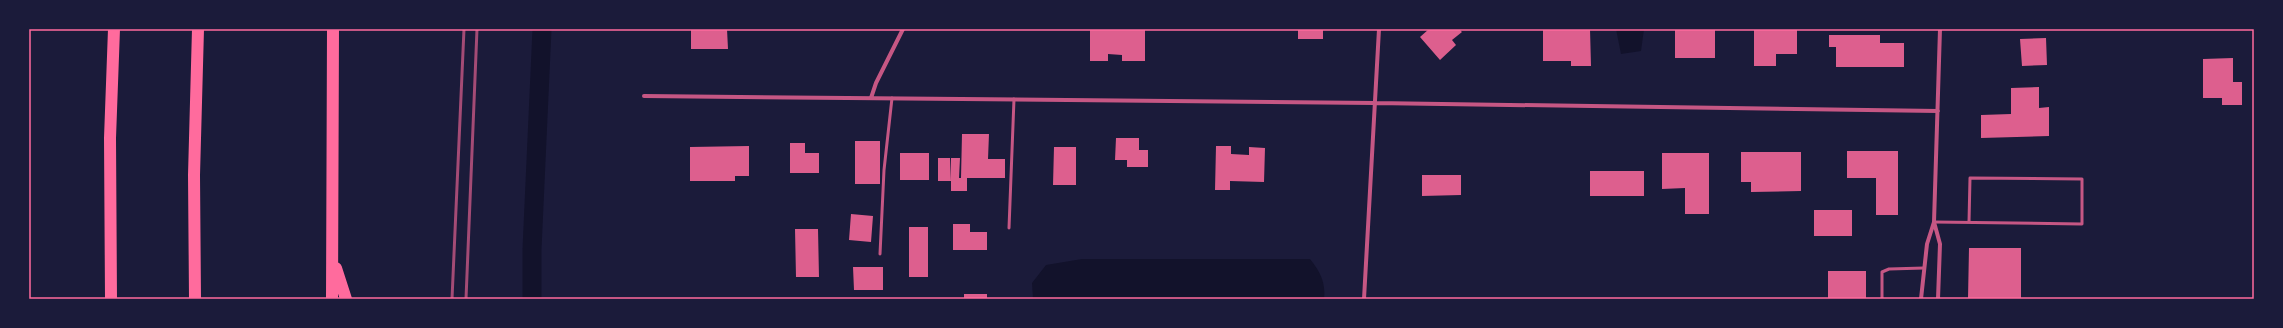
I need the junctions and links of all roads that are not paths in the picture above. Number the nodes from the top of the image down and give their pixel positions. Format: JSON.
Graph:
{"nodes":[{"id":1,"x":114,"y":29,"type":"edge"},
{"id":2,"x":198,"y":29,"type":"edge"},
{"id":3,"x":333,"y":29,"type":"edge"},
{"id":4,"x":903,"y":29,"type":"edge"},
{"id":5,"x":1379,"y":29,"type":"edge"},
{"id":6,"x":1940,"y":29,"type":"edge"},
{"id":7,"x":644,"y":96,"type":"dead end"},
{"id":8,"x":871,"y":98,"type":"junction"},
{"id":9,"x":892,"y":98,"type":"junction"},
{"id":10,"x":1014,"y":99,"type":"junction"},
{"id":11,"x":1375,"y":102,"type":"junction"},
{"id":12,"x":1938,"y":110,"type":"junction"},
{"id":13,"x":1934,"y":222,"type":"junction"},
{"id":14,"x":1969,"y":222,"type":"junction"},
{"id":15,"x":1009,"y":228,"type":"dead end"},
{"id":16,"x":880,"y":254,"type":"dead end"},
{"id":17,"x":332,"y":258,"type":"junction"},
{"id":18,"x":1924,"y":268,"type":"junction"},
{"id":19,"x":111,"y":299,"type":"edge"},
{"id":20,"x":195,"y":299,"type":"edge"},
{"id":21,"x":332,"y":299,"type":"edge"},
{"id":22,"x":346,"y":299,"type":"edge"},
{"id":23,"x":1364,"y":299,"type":"edge"},
{"id":24,"x":1882,"y":299,"type":"edge"},
{"id":25,"x":1921,"y":299,"type":"edge"},
{"id":26,"x":1938,"y":299,"type":"edge"}],
"edges":[{"from":1,"to":19,"type":"highway"},
{"from":2,"to":20,"type":"highway"},
{"from":3,"to":17,"type":"highway"},
{"from":4,"to":8,"type":"street"},
{"from":5,"to":11,"type":"street"},
{"from":6,"to":12,"type":"street"},
{"from":7,"to":8,"type":"street"},
{"from":8,"to":9,"type":"street"},
{"from":9,"to":10,"type":"street"},
{"from":9,"to":16,"type":"lane"},
{"from":10,"to":11,"type":"street"},
{"from":10,"to":15,"type":"lane"},
{"from":11,"to":12,"type":"street"},
{"from":11,"to":23,"type":"street"},
{"from":12,"to":13,"type":"street"},
{"from":13,"to":14,"type":"lane"},
{"from":13,"to":18,"type":"street"},
{"from":13,"to":26,"type":"street"},
{"from":14,"to":14,"type":"lane"},
{"from":17,"to":21,"type":"highway"},
{"from":17,"to":22,"type":"highway"},
{"from":18,"to":24,"type":"lane"},
{"from":18,"to":25,"type":"street"}]}
